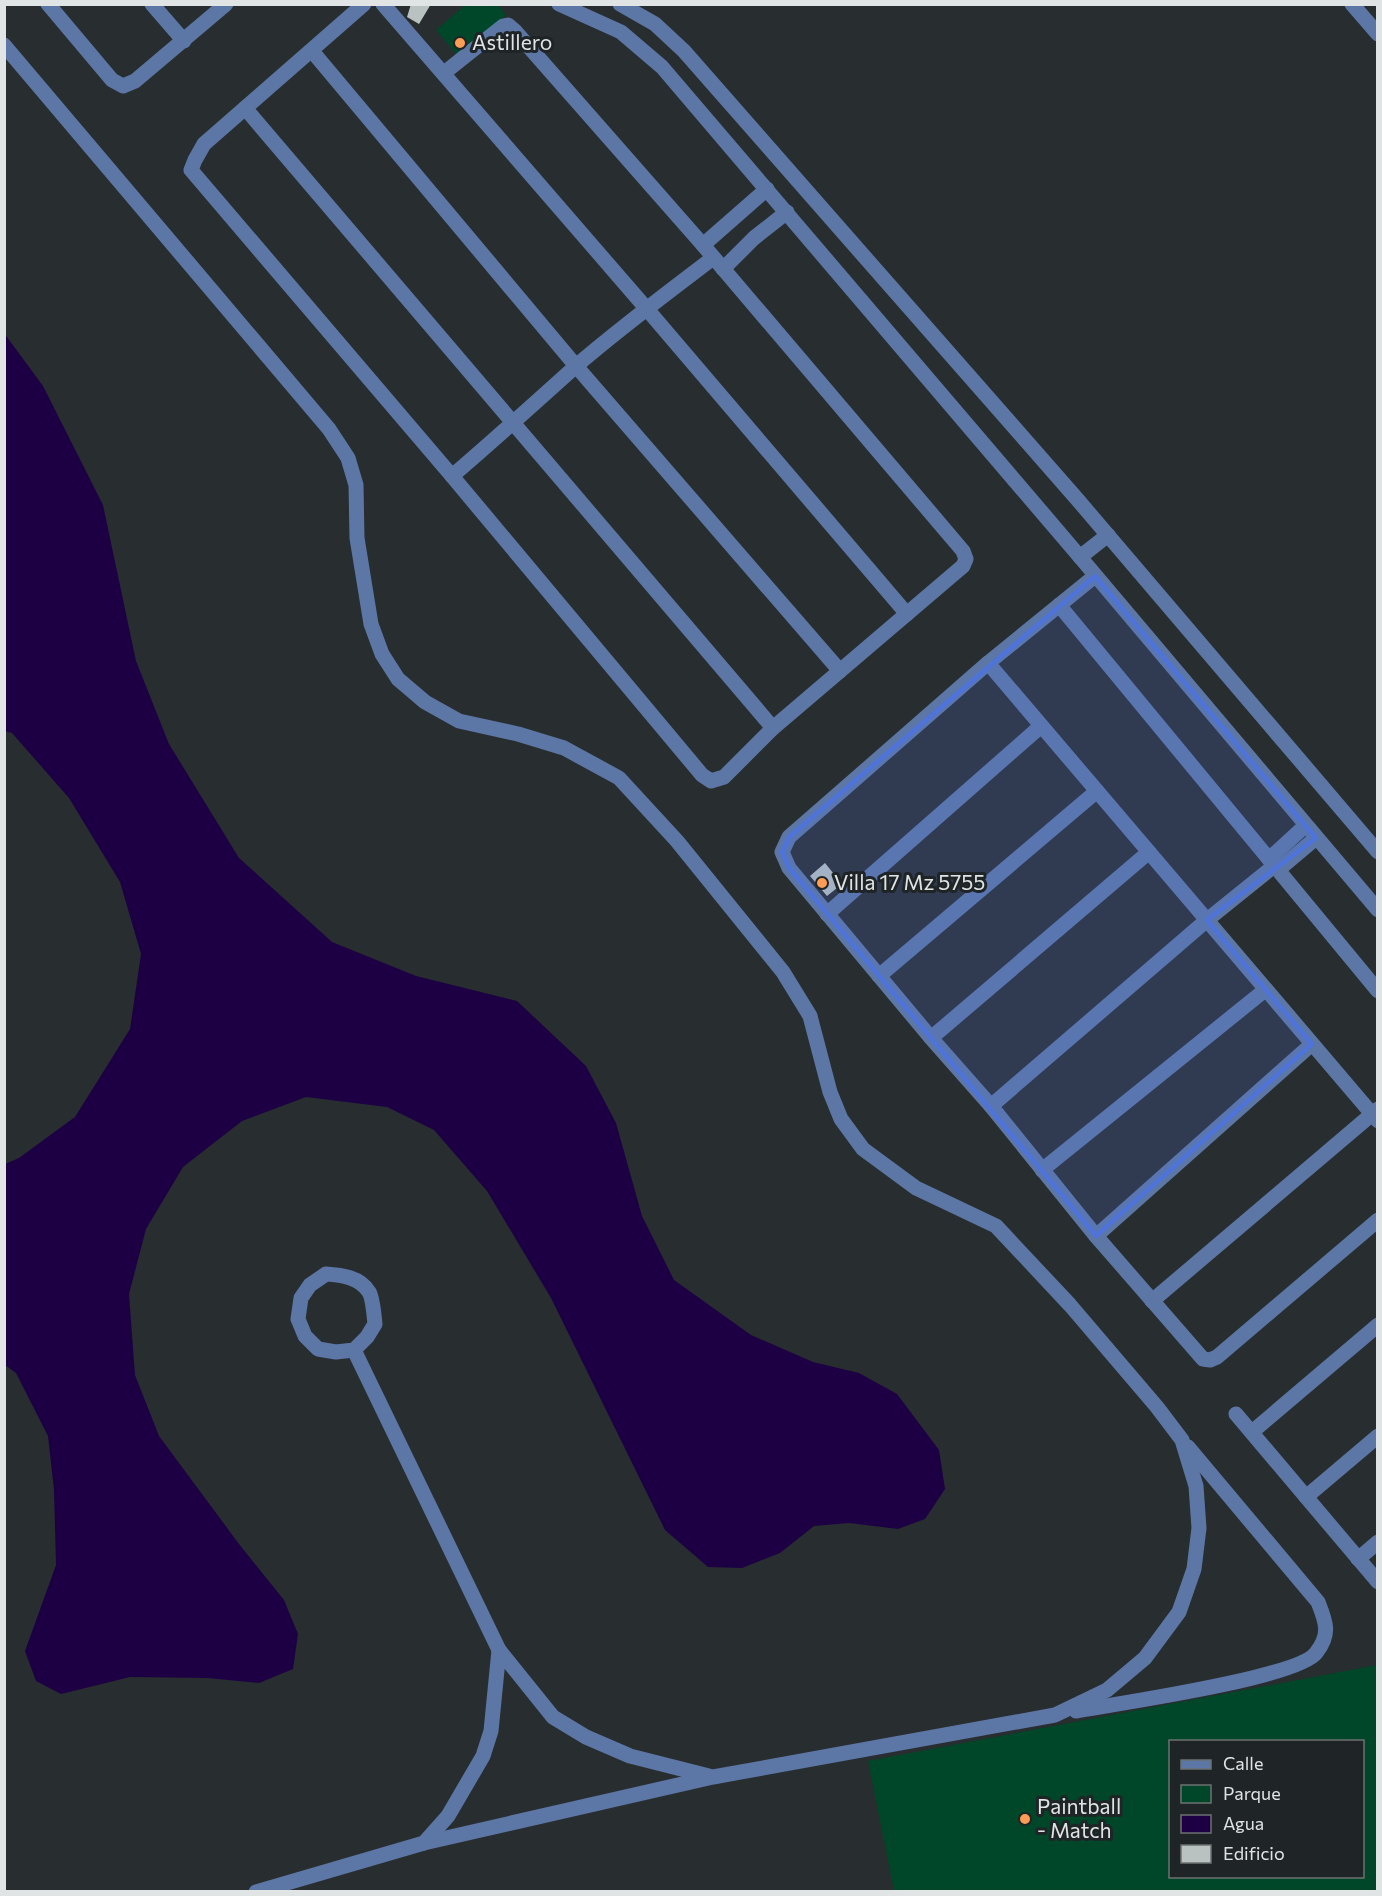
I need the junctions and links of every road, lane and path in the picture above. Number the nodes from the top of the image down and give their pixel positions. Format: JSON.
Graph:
{"nodes":[{"id":1,"x":48,"y":4,"type":"edge"},
{"id":2,"x":152,"y":4,"type":"edge"},
{"id":3,"x":226,"y":4,"type":"edge"},
{"id":4,"x":364,"y":4,"type":"edge"},
{"id":5,"x":383,"y":4,"type":"edge"},
{"id":6,"x":559,"y":4,"type":"edge"},
{"id":7,"x":620,"y":4,"type":"edge"},
{"id":8,"x":1352,"y":4,"type":"edge"},
{"id":9,"x":655,"y":24,"type":"junction"},
{"id":10,"x":1377,"y":34,"type":"edge"},
{"id":11,"x":183,"y":41,"type":"junction"},
{"id":12,"x":4,"y":45,"type":"edge"},
{"id":13,"x":636,"y":45,"type":"junction"},
{"id":14,"x":312,"y":51,"type":"junction"},
{"id":15,"x":444,"y":73,"type":"junction"},
{"id":16,"x":245,"y":108,"type":"junction"},
{"id":17,"x":767,"y":189,"type":"junction"},
{"id":18,"x":787,"y":212,"type":"junction"},
{"id":19,"x":703,"y":245,"type":"junction"},
{"id":20,"x":718,"y":263,"type":"junction"},
{"id":21,"x":646,"y":308,"type":"junction"},
{"id":22,"x":576,"y":366,"type":"junction"},
{"id":23,"x":514,"y":423,"type":"junction"},
{"id":24,"x":452,"y":476,"type":"junction"},
{"id":25,"x":1107,"y":535,"type":"junction"},
{"id":26,"x":1080,"y":557,"type":"junction"},
{"id":27,"x":1095,"y":576,"type":"junction"},
{"id":28,"x":1059,"y":605,"type":"junction"},
{"id":29,"x":906,"y":614,"type":"junction"},
{"id":30,"x":988,"y":663,"type":"junction"},
{"id":31,"x":840,"y":671,"type":"junction"},
{"id":32,"x":1041,"y":726,"type":"junction"},
{"id":33,"x":773,"y":728,"type":"junction"},
{"id":34,"x":1096,"y":791,"type":"junction"},
{"id":35,"x":1305,"y":826,"type":"junction"},
{"id":36,"x":1316,"y":838,"type":"junction"},
{"id":37,"x":1149,"y":852,"type":"junction"},
{"id":38,"x":1377,"y":852,"type":"edge"},
{"id":39,"x":1274,"y":865,"type":"junction"},
{"id":40,"x":1377,"y":910,"type":"edge"},
{"id":41,"x":827,"y":914,"type":"junction"},
{"id":42,"x":1207,"y":921,"type":"junction"},
{"id":43,"x":879,"y":976,"type":"junction"},
{"id":44,"x":1265,"y":990,"type":"junction"},
{"id":45,"x":1377,"y":991,"type":"edge"},
{"id":46,"x":931,"y":1038,"type":"junction"},
{"id":47,"x":1312,"y":1044,"type":"junction"},
{"id":48,"x":992,"y":1106,"type":"junction"},
{"id":49,"x":1376,"y":1114,"type":"edge"},
{"id":50,"x":1042,"y":1170,"type":"junction"},
{"id":51,"x":1377,"y":1220,"type":"edge"},
{"id":52,"x":1096,"y":1236,"type":"junction"},
{"id":53,"x":1152,"y":1301,"type":"junction"},
{"id":54,"x":1377,"y":1325,"type":"edge"},
{"id":55,"x":354,"y":1350,"type":"junction"},
{"id":56,"x":1236,"y":1414,"type":"dead end"},
{"id":57,"x":1252,"y":1432,"type":"junction"},
{"id":58,"x":1377,"y":1436,"type":"edge"},
{"id":59,"x":1182,"y":1440,"type":"junction"},
{"id":60,"x":1306,"y":1497,"type":"junction"},
{"id":61,"x":1377,"y":1542,"type":"edge"},
{"id":62,"x":1358,"y":1559,"type":"junction"},
{"id":63,"x":1377,"y":1582,"type":"edge"},
{"id":64,"x":499,"y":1650,"type":"junction"},
{"id":65,"x":1055,"y":1715,"type":"junction"},
{"id":66,"x":713,"y":1777,"type":"junction"},
{"id":67,"x":424,"y":1843,"type":"junction"},
{"id":68,"x":256,"y":1892,"type":"edge"}],
"edges":[{"from":1,"to":11,"type":"street"},
{"from":2,"to":11,"type":"street"},
{"from":3,"to":11,"type":"street"},
{"from":4,"to":14,"type":"street"},
{"from":5,"to":15,"type":"street"},
{"from":6,"to":13,"type":"street"},
{"from":7,"to":9,"type":"street"},
{"from":8,"to":10,"type":"street"},
{"from":9,"to":13,"type":"street"},
{"from":9,"to":25,"type":"street"},
{"from":12,"to":59,"type":"street"},
{"from":13,"to":17,"type":"street"},
{"from":14,"to":16,"type":"street"},
{"from":14,"to":22,"type":"street"},
{"from":15,"to":19,"type":"street"},
{"from":15,"to":21,"type":"street"},
{"from":16,"to":23,"type":"street"},
{"from":16,"to":24,"type":"street"},
{"from":17,"to":18,"type":"street"},
{"from":17,"to":19,"type":"street"},
{"from":18,"to":20,"type":"street"},
{"from":18,"to":26,"type":"street"},
{"from":19,"to":20,"type":"street"},
{"from":20,"to":21,"type":"street"},
{"from":20,"to":29,"type":"street"},
{"from":21,"to":22,"type":"street"},
{"from":21,"to":29,"type":"street"},
{"from":22,"to":23,"type":"street"},
{"from":22,"to":31,"type":"street"},
{"from":23,"to":24,"type":"street"},
{"from":23,"to":33,"type":"street"},
{"from":24,"to":33,"type":"street"},
{"from":25,"to":26,"type":"street"},
{"from":25,"to":38,"type":"street"},
{"from":26,"to":27,"type":"street"},
{"from":27,"to":28,"type":"street"},
{"from":27,"to":35,"type":"street"},
{"from":28,"to":30,"type":"street"},
{"from":28,"to":39,"type":"street"},
{"from":29,"to":31,"type":"street"},
{"from":30,"to":32,"type":"street"},
{"from":30,"to":41,"type":"street"},
{"from":31,"to":33,"type":"street"},
{"from":32,"to":34,"type":"street"},
{"from":32,"to":41,"type":"street"},
{"from":34,"to":37,"type":"street"},
{"from":34,"to":43,"type":"street"},
{"from":35,"to":36,"type":"street"},
{"from":35,"to":39,"type":"street"},
{"from":36,"to":39,"type":"street"},
{"from":36,"to":40,"type":"street"},
{"from":37,"to":42,"type":"street"},
{"from":37,"to":46,"type":"street"},
{"from":39,"to":42,"type":"street"},
{"from":39,"to":45,"type":"street"},
{"from":41,"to":43,"type":"street"},
{"from":42,"to":44,"type":"street"},
{"from":42,"to":48,"type":"street"},
{"from":43,"to":46,"type":"street"},
{"from":44,"to":47,"type":"street"},
{"from":44,"to":50,"type":"street"},
{"from":46,"to":48,"type":"street"},
{"from":47,"to":49,"type":"street"},
{"from":47,"to":52,"type":"street"},
{"from":48,"to":50,"type":"street"},
{"from":49,"to":53,"type":"street"},
{"from":50,"to":52,"type":"street"},
{"from":51,"to":53,"type":"street"},
{"from":52,"to":53,"type":"street"},
{"from":54,"to":57,"type":"street"},
{"from":55,"to":55,"type":"street"},
{"from":55,"to":64,"type":"street"},
{"from":56,"to":57,"type":"street"},
{"from":57,"to":60,"type":"street"},
{"from":58,"to":60,"type":"street"},
{"from":59,"to":65,"type":"street"},
{"from":59,"to":65,"type":"street"},
{"from":60,"to":62,"type":"street"},
{"from":61,"to":62,"type":"street"},
{"from":62,"to":63,"type":"street"},
{"from":64,"to":66,"type":"street"},
{"from":64,"to":67,"type":"street"},
{"from":65,"to":66,"type":"street"},
{"from":66,"to":67,"type":"street"},
{"from":67,"to":68,"type":"street"}]}
